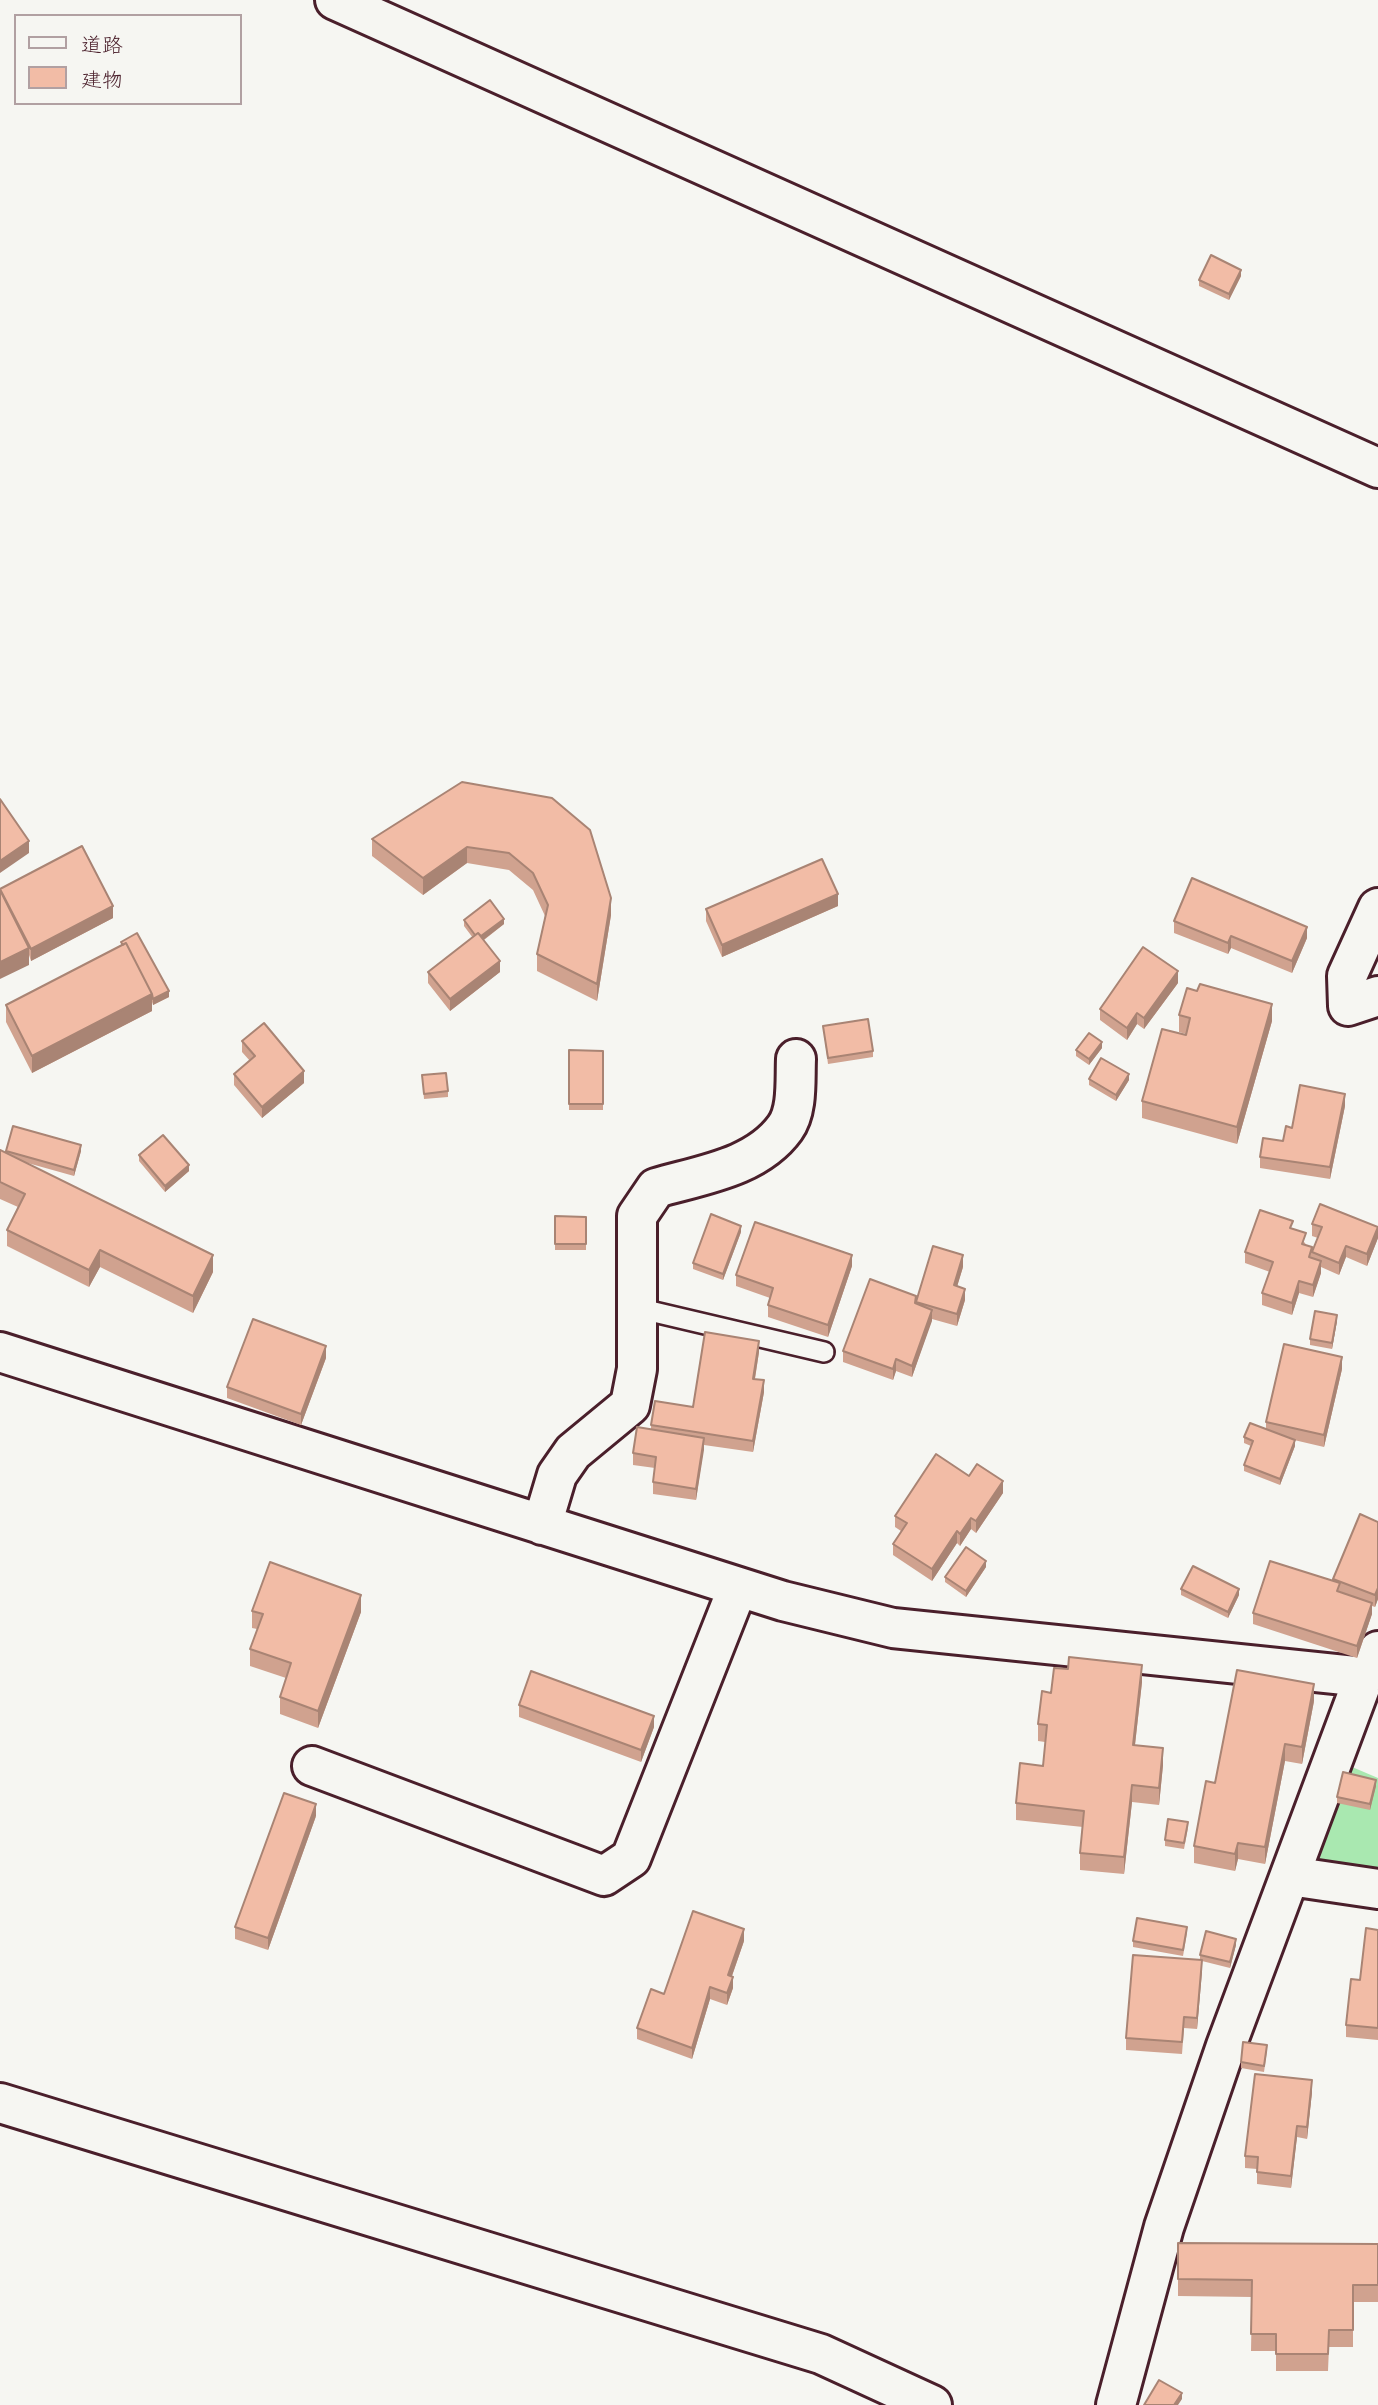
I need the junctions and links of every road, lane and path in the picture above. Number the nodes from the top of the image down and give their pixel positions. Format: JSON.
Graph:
{"nodes":[{"id":1,"x":335,"y":0,"type":"edge"},
{"id":2,"x":1378,"y":468,"type":"edge"},
{"id":3,"x":1378,"y":908,"type":"edge"},
{"id":4,"x":1378,"y":996,"type":"edge"},
{"id":5,"x":796,"y":1059,"type":"dead end"},
{"id":6,"x":637,"y":1308,"type":"junction"},
{"id":7,"x":0,"y":1352,"type":"edge"},
{"id":8,"x":824,"y":1352,"type":"dead end"},
{"id":9,"x":542,"y":1525,"type":"junction"},
{"id":10,"x":738,"y":1587,"type":"junction"},
{"id":11,"x":1373,"y":1663,"type":"edge"},
{"id":12,"x":312,"y":1766,"type":"dead end"},
{"id":13,"x":1290,"y":1876,"type":"junction"},
{"id":14,"x":1378,"y":1889,"type":"edge"},
{"id":15,"x":0,"y":2103,"type":"edge"},
{"id":16,"x":932,"y":2405,"type":"edge"},
{"id":17,"x":1116,"y":2405,"type":"edge"}],
"edges":[{"from":1,"to":2,"type":"street"},
{"from":3,"to":4,"type":"street"},
{"from":5,"to":6,"type":"street"},
{"from":6,"to":8,"type":"lane"},
{"from":6,"to":9,"type":"street"},
{"from":7,"to":9,"type":"street"},
{"from":9,"to":10,"type":"street"},
{"from":10,"to":11,"type":"street"},
{"from":10,"to":12,"type":"street"},
{"from":11,"to":13,"type":"street"},
{"from":13,"to":14,"type":"street"},
{"from":13,"to":17,"type":"street"},
{"from":15,"to":16,"type":"street"}]}
